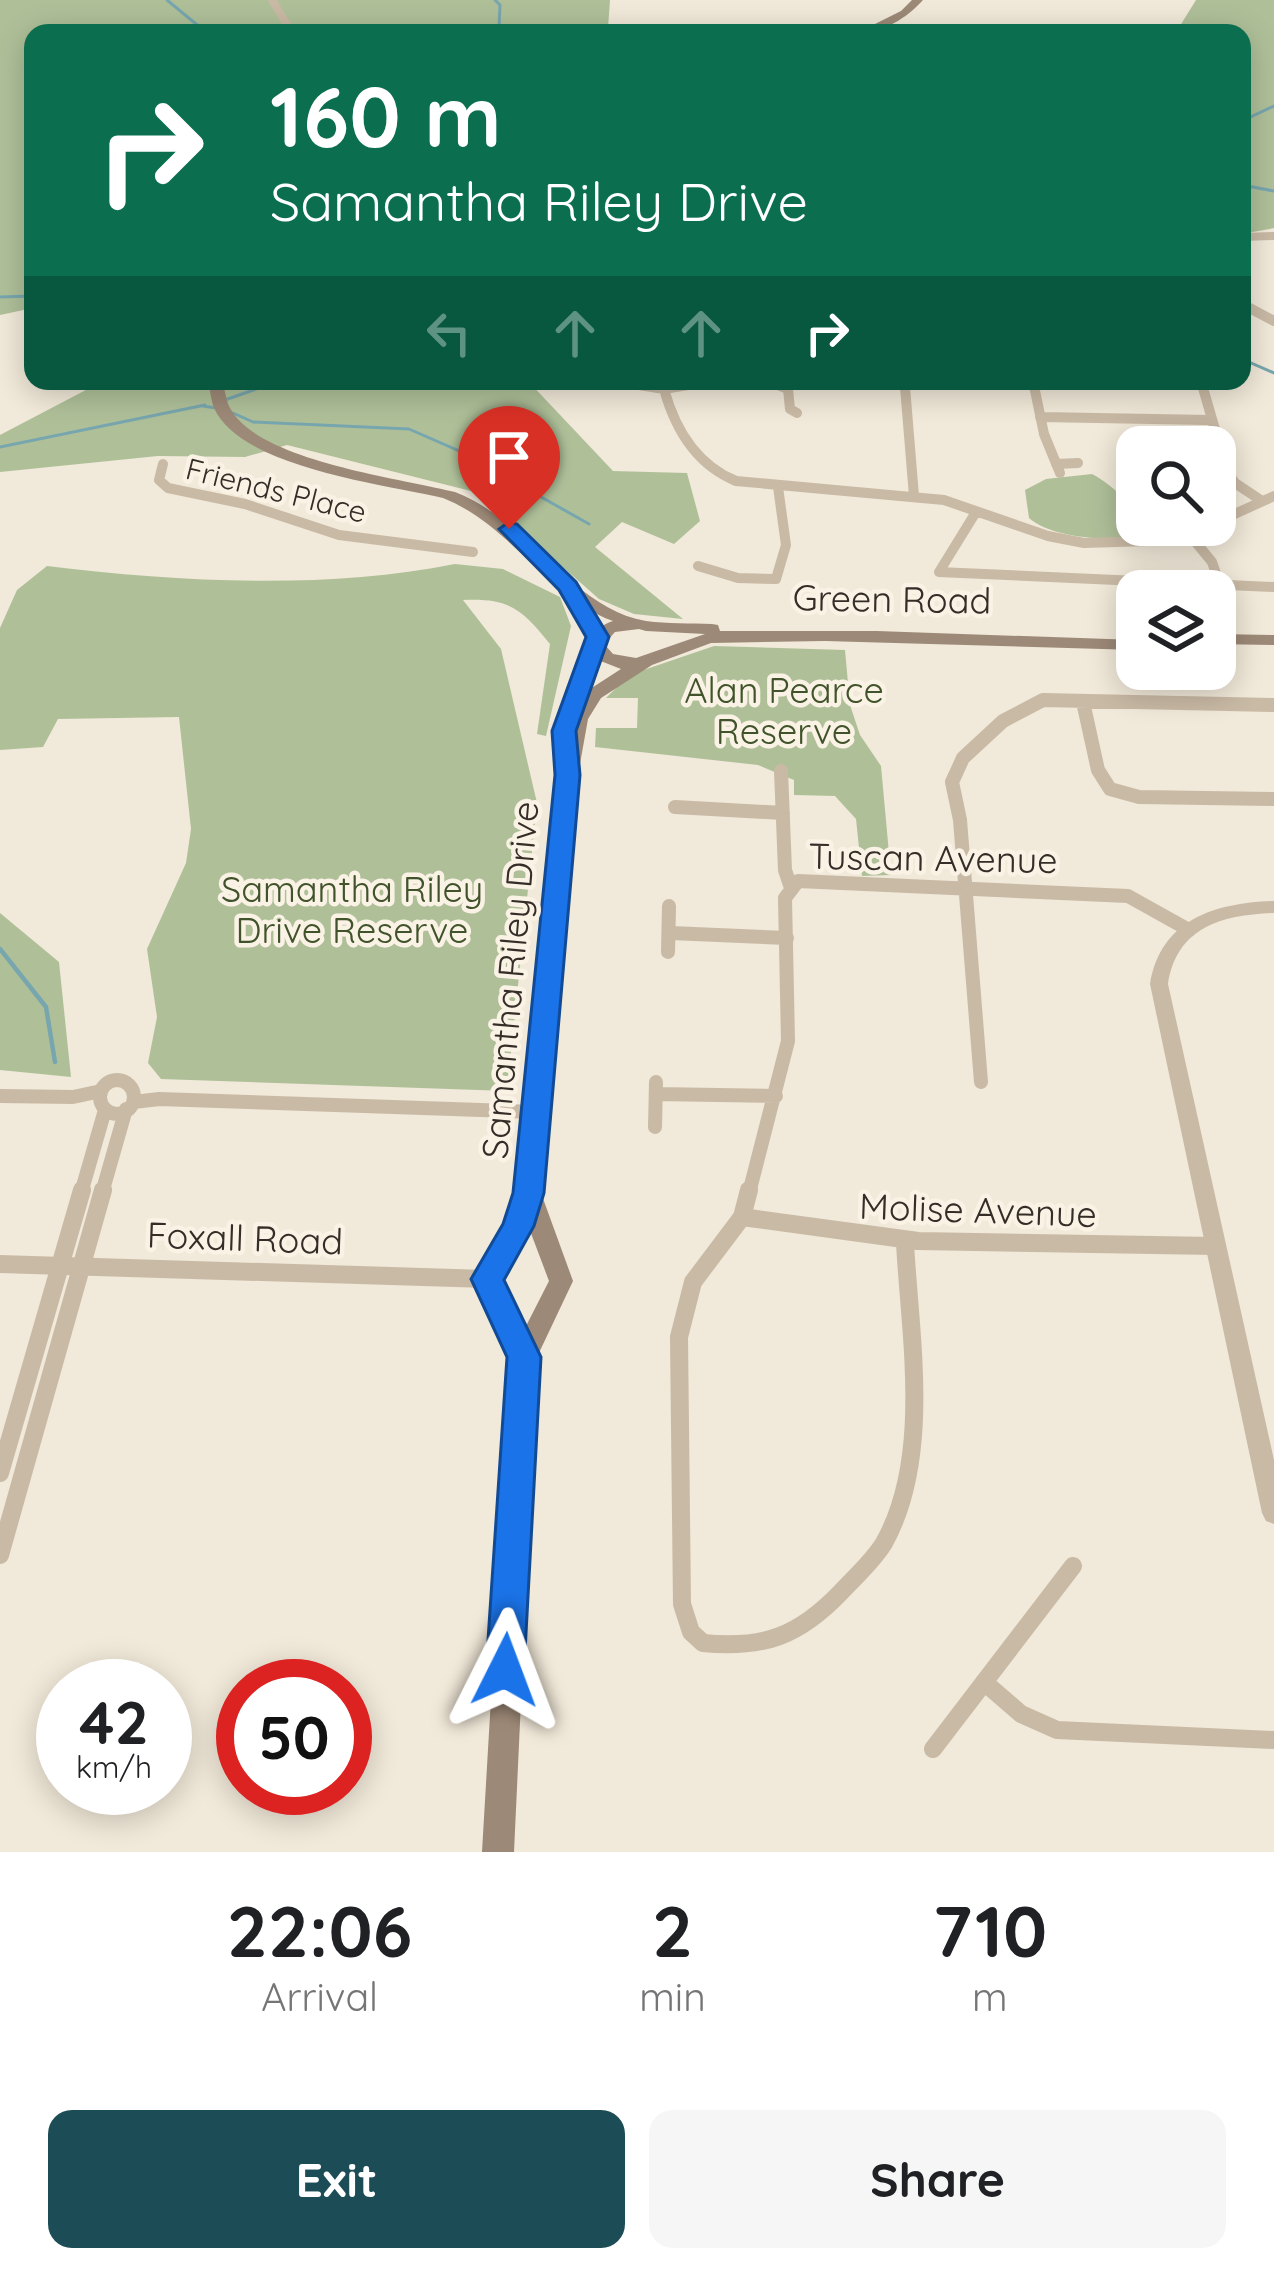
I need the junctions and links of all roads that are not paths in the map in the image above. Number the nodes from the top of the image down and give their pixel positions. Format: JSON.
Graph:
{"nodes":[{"id":1,"x":918,"y":0,"type":"edge"},
{"id":2,"x":882,"y":24,"type":"edge"},
{"id":3,"x":210,"y":390,"type":"edge"},
{"id":4,"x":664,"y":390,"type":"edge"},
{"id":5,"x":789,"y":390,"type":"edge"},
{"id":6,"x":905,"y":390,"type":"edge"},
{"id":7,"x":1035,"y":390,"type":"edge"},
{"id":8,"x":1203,"y":390,"type":"edge"},
{"id":9,"x":797,"y":413,"type":"dead end"},
{"id":10,"x":1040,"y":417,"type":"junction"},
{"id":11,"x":1209,"y":420,"type":"junction"},
{"id":12,"x":163,"y":464,"type":"dead end"},
{"id":13,"x":1078,"y":464,"type":"dead end"},
{"id":14,"x":778,"y":487,"type":"junction"},
{"id":15,"x":914,"y":496,"type":"junction"},
{"id":16,"x":1268,"y":499,"type":"edge"},
{"id":17,"x":976,"y":512,"type":"junction"},
{"id":18,"x":1236,"y":514,"type":"edge"},
{"id":19,"x":1116,"y":540,"type":"edge"},
{"id":20,"x":473,"y":552,"type":"dead end"},
{"id":21,"x":698,"y":566,"type":"dead end"},
{"id":22,"x":1116,"y":580,"type":"edge"},
{"id":23,"x":1236,"y":585,"type":"edge"},
{"id":24,"x":568,"y":586,"type":"junction"},
{"id":25,"x":1274,"y":586,"type":"edge"},
{"id":26,"x":642,"y":625,"type":"junction"},
{"id":27,"x":1116,"y":640,"type":"edge"},
{"id":28,"x":597,"y":641,"type":"junction"},
{"id":29,"x":1116,"y":641,"type":"edge"},
{"id":30,"x":1236,"y":643,"type":"edge"},
{"id":31,"x":1274,"y":644,"type":"edge"},
{"id":32,"x":649,"y":660,"type":"junction"},
{"id":33,"x":1083,"y":701,"type":"junction"},
{"id":34,"x":1274,"y":705,"type":"edge"},
{"id":35,"x":781,"y":771,"type":"dead end"},
{"id":36,"x":568,"y":775,"type":"junction"},
{"id":37,"x":1274,"y":799,"type":"edge"},
{"id":38,"x":675,"y":807,"type":"dead end"},
{"id":39,"x":783,"y":813,"type":"junction"},
{"id":40,"x":790,"y":885,"type":"junction"},
{"id":41,"x":962,"y":885,"type":"junction"},
{"id":42,"x":669,"y":906,"type":"dead end"},
{"id":43,"x":1274,"y":907,"type":"edge"},
{"id":44,"x":1189,"y":930,"type":"junction"},
{"id":45,"x":671,"y":933,"type":"junction"},
{"id":46,"x":787,"y":938,"type":"junction"},
{"id":47,"x":668,"y":952,"type":"dead end"},
{"id":48,"x":981,"y":1082,"type":"dead end"},
{"id":49,"x":0,"y":1096,"type":"edge"},
{"id":50,"x":776,"y":1096,"type":"junction"},
{"id":51,"x":101,"y":1101,"type":"junction"},
{"id":52,"x":132,"y":1101,"type":"junction"},
{"id":53,"x":536,"y":1112,"type":"junction"},
{"id":54,"x":655,"y":1127,"type":"dead end"},
{"id":55,"x":529,"y":1193,"type":"junction"},
{"id":56,"x":742,"y":1217,"type":"junction"},
{"id":57,"x":905,"y":1243,"type":"junction"},
{"id":58,"x":1215,"y":1246,"type":"junction"},
{"id":59,"x":556,"y":1261,"type":"junction"},
{"id":60,"x":0,"y":1264,"type":"edge"},
{"id":61,"x":57,"y":1265,"type":"junction"},
{"id":62,"x":81,"y":1265,"type":"junction"},
{"id":63,"x":496,"y":1279,"type":"junction"},
{"id":64,"x":551,"y":1300,"type":"junction"},
{"id":65,"x":524,"y":1357,"type":"junction"},
{"id":66,"x":0,"y":1473,"type":"edge"},
{"id":67,"x":1274,"y":1514,"type":"edge"},
{"id":68,"x":0,"y":1555,"type":"edge"},
{"id":69,"x":1073,"y":1565,"type":"dead end"},
{"id":70,"x":984,"y":1682,"type":"junction"},
{"id":71,"x":1274,"y":1740,"type":"edge"},
{"id":72,"x":933,"y":1749,"type":"dead end"},
{"id":73,"x":498,"y":1852,"type":"edge"}],
"edges":[{"from":1,"to":2,"type":"main road"},
{"from":3,"to":24,"type":"main road"},
{"from":4,"to":14,"type":"street"},
{"from":5,"to":9,"type":"street"},
{"from":6,"to":15,"type":"street"},
{"from":7,"to":10,"type":"street"},
{"from":8,"to":11,"type":"street"},
{"from":10,"to":11,"type":"street"},
{"from":10,"to":13,"type":"street"},
{"from":11,"to":16,"type":"street"},
{"from":12,"to":20,"type":"street","name":"Friends Place"},
{"from":14,"to":15,"type":"street"},
{"from":14,"to":21,"type":"street"},
{"from":15,"to":17,"type":"street"},
{"from":16,"to":18,"type":"street"},
{"from":17,"to":19,"type":"street"},
{"from":17,"to":22,"type":"street"},
{"from":23,"to":25,"type":"street"},
{"from":24,"to":26,"type":"main road"},
{"from":24,"to":28,"type":"main road"},
{"from":26,"to":27,"type":"main road","name":"Green Road"},
{"from":26,"to":28,"type":"main road"},
{"from":26,"to":32,"type":"main road"},
{"from":28,"to":32,"type":"main road"},
{"from":28,"to":36,"type":"main road","name":"Samantha Riley Drive"},
{"from":29,"to":32,"type":"main road","name":"Green Road"},
{"from":30,"to":31,"type":"main road"},
{"from":32,"to":36,"type":"main road","name":"Samantha Riley Drive"},
{"from":33,"to":34,"type":"street"},
{"from":33,"to":37,"type":"street"},
{"from":33,"to":41,"type":"street"},
{"from":35,"to":39,"type":"street"},
{"from":36,"to":53,"type":"main road","name":"Samantha Riley Drive"},
{"from":38,"to":39,"type":"street"},
{"from":39,"to":40,"type":"street"},
{"from":40,"to":41,"type":"street","name":"Tuscan Avenue"},
{"from":40,"to":46,"type":"street","name":"Tuscan Avenue"},
{"from":41,"to":44,"type":"street","name":"Tuscan Avenue"},
{"from":41,"to":48,"type":"street"},
{"from":42,"to":45,"type":"street"},
{"from":43,"to":44,"type":"street"},
{"from":44,"to":58,"type":"street"},
{"from":45,"to":46,"type":"street"},
{"from":45,"to":47,"type":"street"},
{"from":46,"to":50,"type":"street","name":"Tuscan Avenue"},
{"from":49,"to":51,"type":"street"},
{"from":50,"to":54,"type":"street"},
{"from":50,"to":56,"type":"street","name":"Tuscan Avenue"},
{"from":51,"to":52,"type":"street"},
{"from":51,"to":52,"type":"street"},
{"from":51,"to":61,"type":"street"},
{"from":52,"to":53,"type":"street"},
{"from":52,"to":62,"type":"street"},
{"from":53,"to":55,"type":"main road","name":"Samantha Riley Drive"},
{"from":55,"to":59,"type":"main road","name":"Samantha Riley Drive"},
{"from":55,"to":63,"type":"main road","name":"Samantha Riley Drive"},
{"from":56,"to":57,"type":"street","name":"Molise Avenue"},
{"from":56,"to":57,"type":"street"},
{"from":57,"to":58,"type":"street","name":"Molise Avenue"},
{"from":58,"to":67,"type":"street"},
{"from":59,"to":63,"type":"main road"},
{"from":59,"to":64,"type":"main road","name":"Samantha Riley Drive"},
{"from":60,"to":61,"type":"street","name":"Foxall Road"},
{"from":61,"to":62,"type":"street","name":"Foxall Road"},
{"from":61,"to":66,"type":"street"},
{"from":62,"to":63,"type":"street","name":"Foxall Road"},
{"from":62,"to":68,"type":"street"},
{"from":63,"to":64,"type":"main road"},
{"from":63,"to":65,"type":"main road","name":"Samantha Riley Drive"},
{"from":64,"to":65,"type":"main road","name":"Samantha Riley Drive"},
{"from":65,"to":73,"type":"main road","name":"Samantha Riley Drive"},
{"from":69,"to":70,"type":"street"},
{"from":70,"to":71,"type":"street"},
{"from":70,"to":72,"type":"street"}]}
